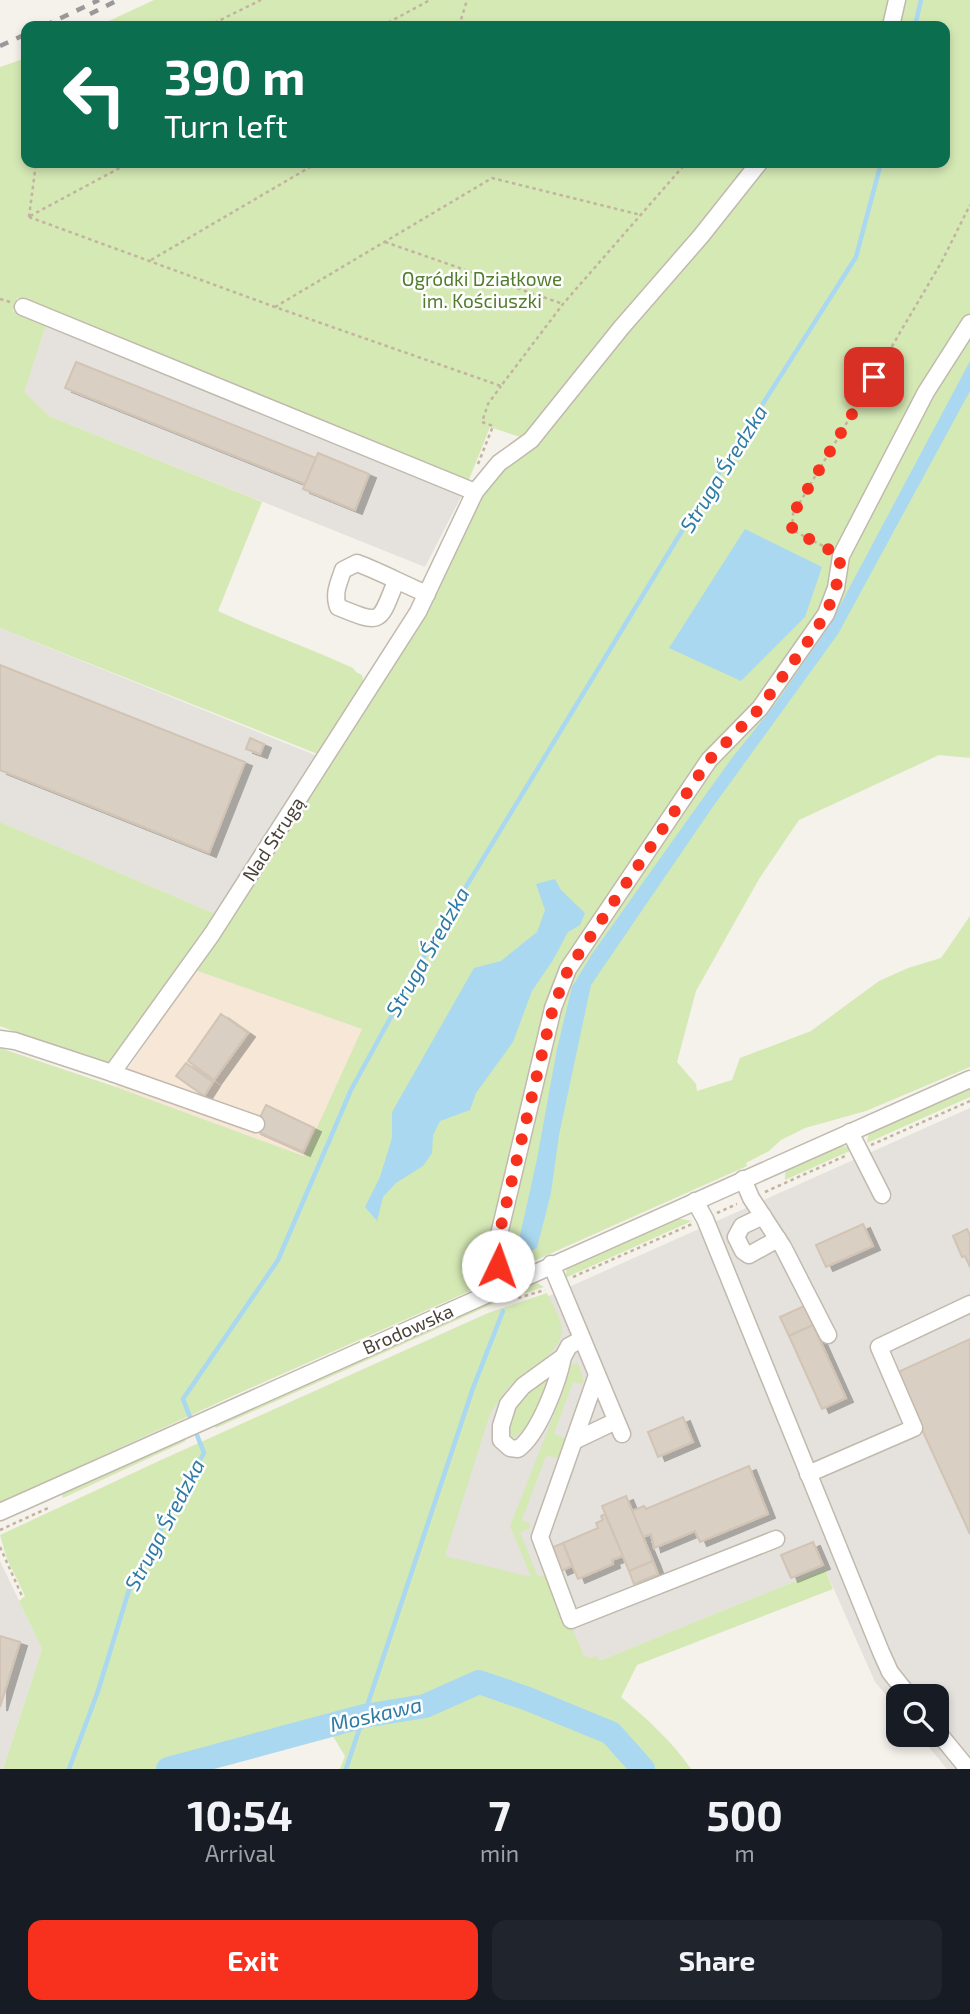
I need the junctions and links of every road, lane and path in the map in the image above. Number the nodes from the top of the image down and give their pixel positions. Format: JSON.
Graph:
{"nodes":[{"id":1,"x":261,"y":0,"type":"edge"},
{"id":2,"x":430,"y":0,"type":"edge"},
{"id":3,"x":467,"y":0,"type":"edge"},
{"id":4,"x":897,"y":0,"type":"edge"},
{"id":5,"x":218,"y":21,"type":"edge"},
{"id":6,"x":391,"y":21,"type":"edge"},
{"id":7,"x":461,"y":21,"type":"edge"},
{"id":8,"x":892,"y":21,"type":"edge"},
{"id":9,"x":35,"y":168,"type":"edge"},
{"id":10,"x":120,"y":168,"type":"edge"},
{"id":11,"x":309,"y":168,"type":"edge"},
{"id":12,"x":681,"y":168,"type":"edge"},
{"id":13,"x":755,"y":168,"type":"edge"},
{"id":14,"x":970,"y":205,"type":"edge"},
{"id":15,"x":642,"y":215,"type":"junction"},
{"id":16,"x":29,"y":217,"type":"junction"},
{"id":17,"x":386,"y":242,"type":"junction"},
{"id":18,"x":151,"y":261,"type":"junction"},
{"id":19,"x":563,"y":304,"type":"junction"},
{"id":20,"x":23,"y":307,"type":"dead end"},
{"id":21,"x":275,"y":307,"type":"junction"},
{"id":22,"x":970,"y":323,"type":"edge"},
{"id":23,"x":500,"y":386,"type":"junction"},
{"id":24,"x":478,"y":465,"type":"dead end"},
{"id":25,"x":475,"y":492,"type":"junction"},
{"id":26,"x":841,"y":556,"type":"junction"},
{"id":27,"x":396,"y":581,"type":"dead end"},
{"id":28,"x":427,"y":594,"type":"junction"},
{"id":29,"x":0,"y":1039,"type":"edge"},
{"id":30,"x":112,"y":1073,"type":"junction"},
{"id":31,"x":970,"y":1079,"type":"edge"},
{"id":32,"x":256,"y":1124,"type":"dead end"},
{"id":33,"x":850,"y":1132,"type":"junction"},
{"id":34,"x":743,"y":1179,"type":"junction"},
{"id":35,"x":882,"y":1195,"type":"dead end"},
{"id":36,"x":695,"y":1201,"type":"junction"},
{"id":37,"x":763,"y":1216,"type":"junction"},
{"id":38,"x":778,"y":1239,"type":"junction"},
{"id":39,"x":546,"y":1266,"type":"junction"},
{"id":40,"x":559,"y":1283,"type":"junction"},
{"id":41,"x":504,"y":1285,"type":"junction"},
{"id":42,"x":512,"y":1300,"type":"dead end"},
{"id":43,"x":970,"y":1304,"type":"edge"},
{"id":44,"x":828,"y":1335,"type":"dead end"},
{"id":45,"x":582,"y":1339,"type":"junction"},
{"id":46,"x":563,"y":1357,"type":"junction"},
{"id":47,"x":597,"y":1376,"type":"junction"},
{"id":48,"x":574,"y":1441,"type":"junction"},
{"id":49,"x":808,"y":1474,"type":"junction"},
{"id":50,"x":0,"y":1512,"type":"edge"},
{"id":51,"x":776,"y":1539,"type":"dead end"},
{"id":52,"x":0,"y":1547,"type":"edge"},
{"id":53,"x":22,"y":1596,"type":"dead end"},
{"id":54,"x":900,"y":1684,"type":"edge"},
{"id":55,"x":949,"y":1746,"type":"edge"},
{"id":56,"x":968,"y":1769,"type":"edge"}],
"edges":[{"from":1,"to":5,"type":"path"},
{"from":2,"to":6,"type":"path"},
{"from":3,"to":7,"type":"path"},
{"from":4,"to":8,"type":"street"},
{"from":9,"to":16,"type":"path"},
{"from":10,"to":16,"type":"path"},
{"from":11,"to":18,"type":"path"},
{"from":12,"to":15,"type":"path"},
{"from":13,"to":25,"type":"street","name":"Nad Strugą"},
{"from":14,"to":26,"type":"path"},
{"from":15,"to":17,"type":"path"},
{"from":15,"to":19,"type":"path"},
{"from":16,"to":18,"type":"path"},
{"from":17,"to":19,"type":"path"},
{"from":17,"to":21,"type":"path"},
{"from":18,"to":21,"type":"path"},
{"from":19,"to":23,"type":"path"},
{"from":20,"to":25,"type":"street"},
{"from":21,"to":23,"type":"path"},
{"from":22,"to":26,"type":"street"},
{"from":23,"to":24,"type":"path"},
{"from":25,"to":28,"type":"street","name":"Nad Strugą"},
{"from":26,"to":41,"type":"street"},
{"from":27,"to":28,"type":"street"},
{"from":28,"to":30,"type":"street","name":"Nad Strugą"},
{"from":29,"to":30,"type":"street"},
{"from":30,"to":32,"type":"street"},
{"from":31,"to":33,"type":"street","name":"Brodowska"},
{"from":33,"to":34,"type":"street","name":"Brodowska"},
{"from":33,"to":35,"type":"street"},
{"from":34,"to":36,"type":"street","name":"Brodowska"},
{"from":34,"to":37,"type":"street"},
{"from":36,"to":39,"type":"street","name":"Brodowska"},
{"from":36,"to":49,"type":"street"},
{"from":37,"to":38,"type":"street"},
{"from":37,"to":38,"type":"street"},
{"from":38,"to":44,"type":"street"},
{"from":39,"to":40,"type":"street"},
{"from":39,"to":41,"type":"street","name":"Brodowska"},
{"from":40,"to":42,"type":"path"},
{"from":40,"to":45,"type":"street"},
{"from":41,"to":50,"type":"street","name":"Brodowska"},
{"from":43,"to":49,"type":"street"},
{"from":45,"to":46,"type":"street"},
{"from":45,"to":47,"type":"street"},
{"from":46,"to":46,"type":"street"},
{"from":47,"to":48,"type":"street"},
{"from":47,"to":48,"type":"street"},
{"from":48,"to":51,"type":"street"},
{"from":49,"to":54,"type":"street"},
{"from":52,"to":53,"type":"path"},
{"from":55,"to":56,"type":"street"}]}
